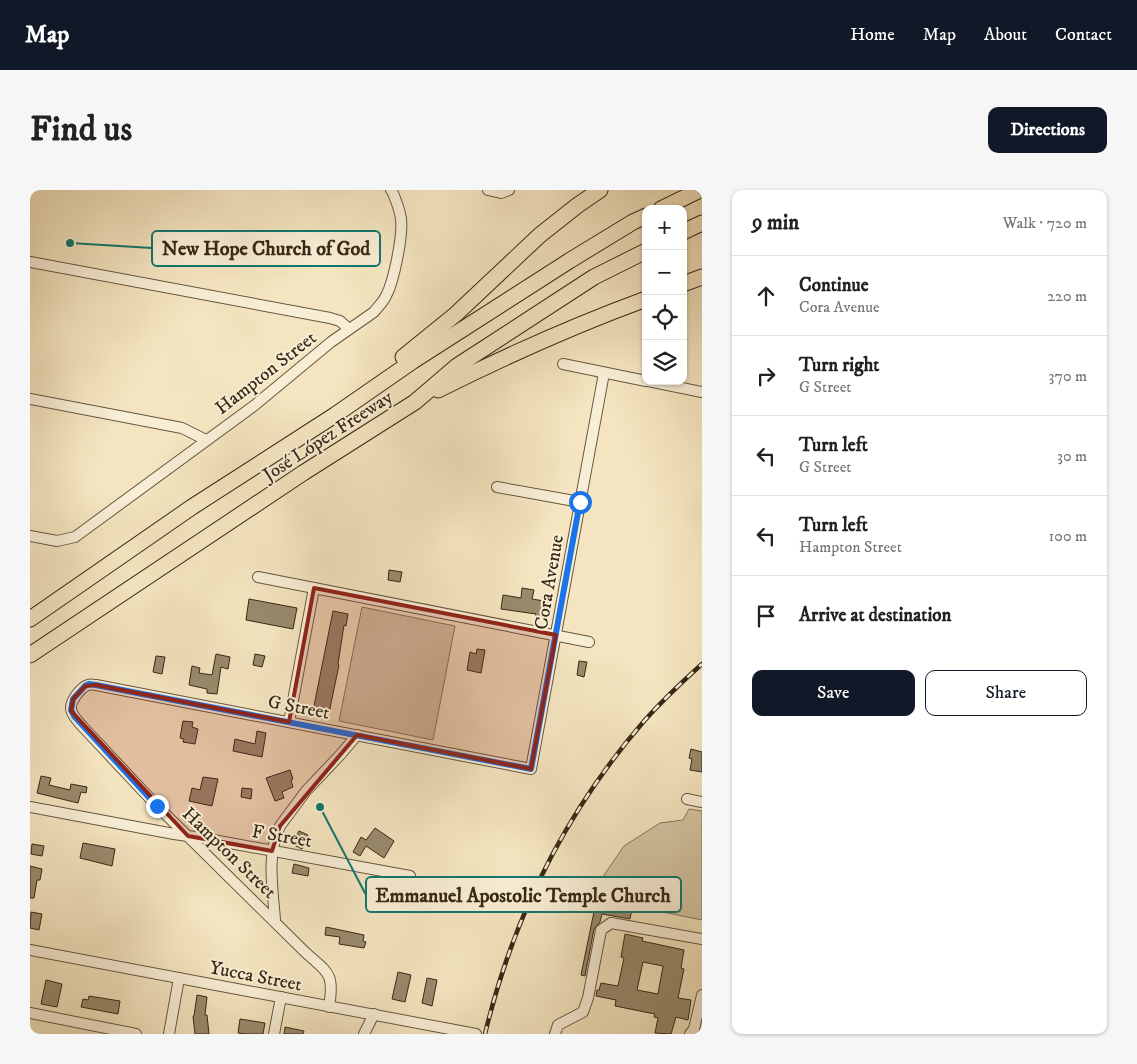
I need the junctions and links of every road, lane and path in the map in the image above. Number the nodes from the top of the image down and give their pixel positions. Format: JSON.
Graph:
{"nodes":[{"id":1,"x":392,"y":190,"type":"edge"},
{"id":2,"x":488,"y":190,"type":"edge"},
{"id":3,"x":508,"y":190,"type":"edge"},
{"id":4,"x":600,"y":190,"type":"edge"},
{"id":5,"x":700,"y":190,"type":"edge"},
{"id":6,"x":669,"y":205,"type":"edge"},
{"id":7,"x":642,"y":218,"type":"edge"},
{"id":8,"x":702,"y":223,"type":"edge"},
{"id":9,"x":687,"y":230,"type":"edge"},
{"id":10,"x":642,"y":253,"type":"edge"},
{"id":11,"x":30,"y":262,"type":"edge"},
{"id":12,"x":702,"y":277,"type":"edge"},
{"id":13,"x":687,"y":283,"type":"edge"},
{"id":14,"x":642,"y":300,"type":"edge"},
{"id":15,"x":349,"y":329,"type":"junction"},
{"id":16,"x":563,"y":364,"type":"dead end"},
{"id":17,"x":604,"y":372,"type":"junction"},
{"id":18,"x":642,"y":380,"type":"edge"},
{"id":19,"x":666,"y":385,"type":"joint"},
{"id":20,"x":702,"y":392,"type":"edge"},
{"id":21,"x":664,"y":396,"type":"dead end"},
{"id":22,"x":30,"y":399,"type":"edge"},
{"id":23,"x":415,"y":402,"type":"junction"},
{"id":24,"x":344,"y":409,"type":"junction"},
{"id":25,"x":206,"y":440,"type":"junction"},
{"id":26,"x":497,"y":487,"type":"dead end"},
{"id":27,"x":580,"y":502,"type":"junction"},
{"id":28,"x":30,"y":536,"type":"edge"},
{"id":29,"x":258,"y":577,"type":"dead end"},
{"id":30,"x":314,"y":588,"type":"junction"},
{"id":31,"x":30,"y":619,"type":"edge"},
{"id":32,"x":556,"y":635,"type":"junction"},
{"id":33,"x":589,"y":642,"type":"dead end"},
{"id":34,"x":30,"y":655,"type":"edge"},
{"id":35,"x":71,"y":705,"type":"joint"},
{"id":36,"x":289,"y":722,"type":"junction"},
{"id":37,"x":357,"y":735,"type":"junction"},
{"id":38,"x":531,"y":769,"type":"joint"},
{"id":39,"x":687,"y":799,"type":"dead end"},
{"id":40,"x":702,"y":802,"type":"edge"},
{"id":41,"x":30,"y":807,"type":"edge"},
{"id":42,"x":188,"y":836,"type":"junction"},
{"id":43,"x":272,"y":851,"type":"junction"},
{"id":44,"x":410,"y":876,"type":"dead end"},
{"id":45,"x":274,"y":920,"type":"junction"},
{"id":46,"x":702,"y":939,"type":"edge"},
{"id":47,"x":30,"y":950,"type":"edge"},
{"id":48,"x":179,"y":978,"type":"junction"},
{"id":49,"x":702,"y":995,"type":"edge"},
{"id":50,"x":281,"y":997,"type":"junction"},
{"id":51,"x":329,"y":1007,"type":"junction"},
{"id":52,"x":30,"y":1013,"type":"edge"},
{"id":53,"x":374,"y":1014,"type":"junction"},
{"id":54,"x":136,"y":1034,"type":"edge"},
{"id":55,"x":169,"y":1034,"type":"edge"},
{"id":56,"x":274,"y":1034,"type":"edge"},
{"id":57,"x":364,"y":1034,"type":"edge"},
{"id":58,"x":476,"y":1034,"type":"edge"},
{"id":59,"x":555,"y":1034,"type":"edge"},
{"id":60,"x":690,"y":1034,"type":"edge"}],
"edges":[{"from":1,"to":15,"type":"street","name":"Hampton Street"},
{"from":2,"to":3,"type":"street"},
{"from":4,"to":24,"type":"highway"},
{"from":5,"to":6,"type":"highway"},
{"from":7,"to":24,"type":"highway","name":"José López Freeway"},
{"from":8,"to":9,"type":"highway"},
{"from":10,"to":23,"type":"highway","name":"José López Freeway"},
{"from":11,"to":15,"type":"street"},
{"from":12,"to":13,"type":"highway"},
{"from":14,"to":23,"type":"highway"},
{"from":15,"to":25,"type":"street","name":"Hampton Street"},
{"from":16,"to":17,"type":"street"},
{"from":17,"to":18,"type":"street"},
{"from":17,"to":27,"type":"street","name":"Cora Avenue"},
{"from":19,"to":20,"type":"street"},
{"from":19,"to":21,"type":"street"},
{"from":22,"to":25,"type":"street"},
{"from":23,"to":34,"type":"highway","name":"José López Freeway"},
{"from":24,"to":31,"type":"highway","name":"José López Freeway"},
{"from":25,"to":28,"type":"street","name":"Hampton Street"},
{"from":26,"to":27,"type":"street"},
{"from":27,"to":32,"type":"street","name":"Cora Avenue"},
{"from":29,"to":30,"type":"street"},
{"from":30,"to":32,"type":"street"},
{"from":30,"to":36,"type":"street"},
{"from":32,"to":33,"type":"street"},
{"from":32,"to":38,"type":"street","name":"Cora Avenue"},
{"from":35,"to":36,"type":"street","name":"G Street"},
{"from":35,"to":42,"type":"street","name":"Hampton Street"},
{"from":36,"to":37,"type":"street","name":"G Street"},
{"from":37,"to":38,"type":"street","name":"G Street"},
{"from":37,"to":43,"type":"street"},
{"from":39,"to":40,"type":"street"},
{"from":41,"to":42,"type":"street","name":"F Street"},
{"from":42,"to":43,"type":"street","name":"F Street"},
{"from":42,"to":45,"type":"street","name":"Hampton Street"},
{"from":43,"to":44,"type":"street","name":"F Street"},
{"from":43,"to":45,"type":"street"},
{"from":45,"to":51,"type":"street","name":"Hampton Street"},
{"from":46,"to":59,"type":"street"},
{"from":47,"to":48,"type":"street","name":"Yucca Street"},
{"from":48,"to":50,"type":"street","name":"Yucca Street"},
{"from":48,"to":55,"type":"street"},
{"from":49,"to":60,"type":"street"},
{"from":50,"to":51,"type":"street","name":"Yucca Street"},
{"from":50,"to":56,"type":"street"},
{"from":51,"to":53,"type":"street","name":"Yucca Street"},
{"from":52,"to":54,"type":"street"},
{"from":53,"to":57,"type":"street"},
{"from":53,"to":58,"type":"street","name":"Yucca Street"}]}
